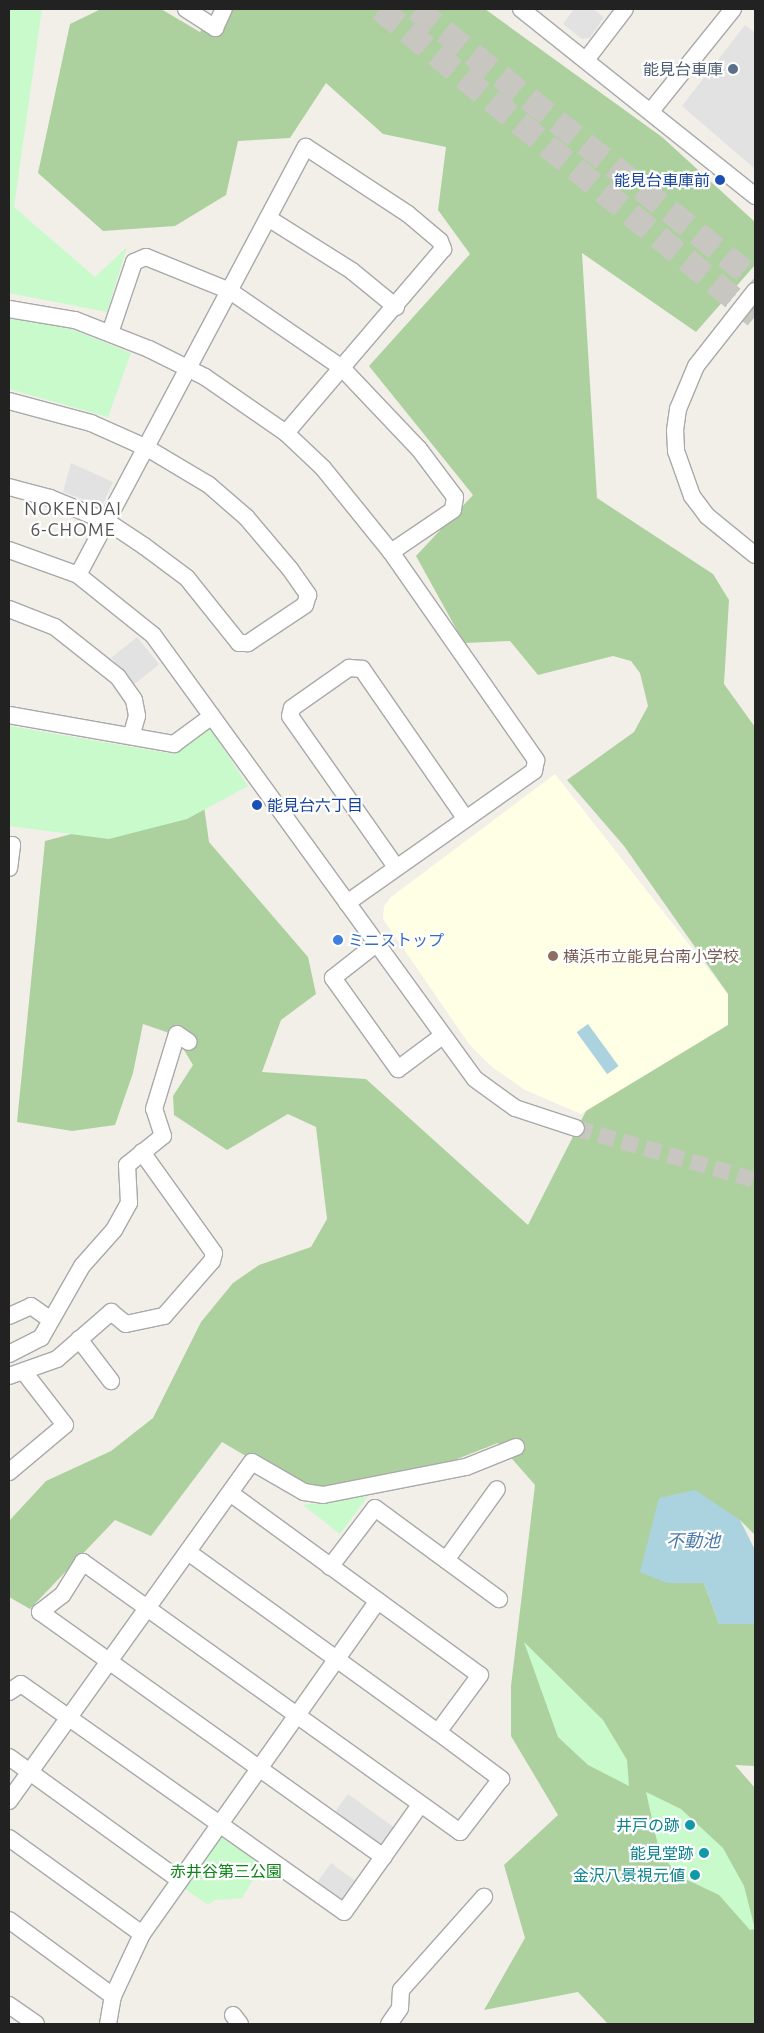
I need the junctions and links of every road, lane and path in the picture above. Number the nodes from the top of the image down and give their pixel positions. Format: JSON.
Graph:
{"nodes":[{"id":1,"x":186,"y":9,"type":"edge"},
{"id":2,"x":224,"y":9,"type":"edge"},
{"id":3,"x":625,"y":9,"type":"edge"},
{"id":4,"x":733,"y":9,"type":"edge"},
{"id":5,"x":524,"y":10,"type":"edge"},
{"id":6,"x":586,"y":60,"type":"junction"},
{"id":7,"x":652,"y":111,"type":"junction"},
{"id":8,"x":755,"y":196,"type":"edge"},
{"id":9,"x":268,"y":218,"type":"junction"},
{"id":10,"x":230,"y":291,"type":"junction"},
{"id":11,"x":755,"y":291,"type":"edge"},
{"id":12,"x":396,"y":307,"type":"junction"},
{"id":13,"x":9,"y":310,"type":"edge"},
{"id":14,"x":110,"y":333,"type":"junction"},
{"id":15,"x":188,"y":368,"type":"junction"},
{"id":16,"x":342,"y":368,"type":"junction"},
{"id":17,"x":9,"y":401,"type":"edge"},
{"id":18,"x":286,"y":433,"type":"junction"},
{"id":19,"x":147,"y":448,"type":"junction"},
{"id":20,"x":9,"y":487,"type":"edge"},
{"id":21,"x":108,"y":522,"type":"junction"},
{"id":22,"x":9,"y":550,"type":"edge"},
{"id":23,"x":391,"y":552,"type":"junction"},
{"id":24,"x":755,"y":555,"type":"edge"},
{"id":25,"x":78,"y":575,"type":"junction"},
{"id":26,"x":9,"y":609,"type":"edge"},
{"id":27,"x":9,"y":715,"type":"edge"},
{"id":28,"x":212,"y":716,"type":"junction"},
{"id":29,"x":132,"y":734,"type":"junction"},
{"id":30,"x":465,"y":818,"type":"junction"},
{"id":31,"x":9,"y":844,"type":"edge"},
{"id":32,"x":396,"y":867,"type":"junction"},
{"id":33,"x":9,"y":868,"type":"edge"},
{"id":34,"x":347,"y":903,"type":"junction"},
{"id":35,"x":376,"y":944,"type":"junction"},
{"id":36,"x":441,"y":1037,"type":"junction"},
{"id":37,"x":189,"y":1042,"type":"dead end"},
{"id":38,"x":576,"y":1128,"type":"tunnel mouth"},
{"id":39,"x":142,"y":1152,"type":"junction"},
{"id":40,"x":9,"y":1316,"type":"edge"},
{"id":41,"x":51,"y":1320,"type":"junction"},
{"id":42,"x":79,"y":1339,"type":"junction"},
{"id":43,"x":9,"y":1354,"type":"edge"},
{"id":44,"x":17,"y":1374,"type":"edge"},
{"id":45,"x":111,"y":1381,"type":"dead end"},
{"id":46,"x":516,"y":1447,"type":"dead end"},
{"id":47,"x":9,"y":1472,"type":"edge"},
{"id":48,"x":498,"y":1489,"type":"dead end"},
{"id":49,"x":230,"y":1493,"type":"junction"},
{"id":50,"x":188,"y":1552,"type":"junction"},
{"id":51,"x":446,"y":1560,"type":"junction"},
{"id":52,"x":330,"y":1567,"type":"junction"},
{"id":53,"x":499,"y":1599,"type":"dead end"},
{"id":54,"x":378,"y":1601,"type":"junction"},
{"id":55,"x":147,"y":1608,"type":"junction"},
{"id":56,"x":336,"y":1658,"type":"junction"},
{"id":57,"x":109,"y":1661,"type":"junction"},
{"id":58,"x":9,"y":1692,"type":"edge"},
{"id":59,"x":295,"y":1714,"type":"junction"},
{"id":60,"x":69,"y":1716,"type":"junction"},
{"id":61,"x":438,"y":1732,"type":"junction"},
{"id":62,"x":9,"y":1757,"type":"edge"},
{"id":63,"x":258,"y":1768,"type":"junction"},
{"id":64,"x":30,"y":1772,"type":"junction"},
{"id":65,"x":9,"y":1801,"type":"edge"},
{"id":66,"x":420,"y":1805,"type":"junction"},
{"id":67,"x":219,"y":1824,"type":"junction"},
{"id":68,"x":9,"y":1838,"type":"edge"},
{"id":69,"x":383,"y":1857,"type":"junction"},
{"id":70,"x":178,"y":1880,"type":"junction"},
{"id":71,"x":484,"y":1897,"type":"dead end"},
{"id":72,"x":9,"y":1920,"type":"edge"},
{"id":73,"x":142,"y":1934,"type":"junction"},
{"id":74,"x":113,"y":1996,"type":"junction"},
{"id":75,"x":9,"y":2005,"type":"edge"},
{"id":76,"x":36,"y":2024,"type":"edge"},
{"id":77,"x":108,"y":2024,"type":"edge"},
{"id":78,"x":389,"y":2024,"type":"edge"}],
"edges":[{"from":1,"to":2,"type":"street"},
{"from":3,"to":6,"type":"street"},
{"from":4,"to":7,"type":"street"},
{"from":5,"to":6,"type":"street"},
{"from":6,"to":7,"type":"street"},
{"from":7,"to":8,"type":"street"},
{"from":9,"to":10,"type":"street"},
{"from":9,"to":12,"type":"street"},
{"from":9,"to":12,"type":"street"},
{"from":10,"to":14,"type":"street"},
{"from":10,"to":15,"type":"street"},
{"from":10,"to":16,"type":"street"},
{"from":11,"to":24,"type":"street"},
{"from":12,"to":16,"type":"street"},
{"from":13,"to":14,"type":"street"},
{"from":14,"to":15,"type":"street"},
{"from":15,"to":18,"type":"street"},
{"from":15,"to":19,"type":"street"},
{"from":16,"to":18,"type":"street"},
{"from":16,"to":23,"type":"street"},
{"from":17,"to":19,"type":"street"},
{"from":18,"to":23,"type":"street"},
{"from":19,"to":21,"type":"street"},
{"from":19,"to":21,"type":"street"},
{"from":20,"to":21,"type":"street"},
{"from":21,"to":25,"type":"street"},
{"from":22,"to":25,"type":"street"},
{"from":23,"to":30,"type":"street"},
{"from":25,"to":28,"type":"street"},
{"from":26,"to":29,"type":"street"},
{"from":27,"to":29,"type":"street"},
{"from":28,"to":29,"type":"street"},
{"from":28,"to":34,"type":"street"},
{"from":30,"to":32,"type":"street"},
{"from":30,"to":32,"type":"street"},
{"from":31,"to":33,"type":"street"},
{"from":32,"to":34,"type":"street"},
{"from":34,"to":35,"type":"street"},
{"from":35,"to":36,"type":"street"},
{"from":35,"to":36,"type":"street"},
{"from":36,"to":38,"type":"street"},
{"from":37,"to":39,"type":"street"},
{"from":39,"to":41,"type":"street"},
{"from":39,"to":42,"type":"street"},
{"from":40,"to":41,"type":"street"},
{"from":41,"to":43,"type":"street"},
{"from":42,"to":44,"type":"street"},
{"from":42,"to":45,"type":"street"},
{"from":44,"to":47,"type":"street"},
{"from":46,"to":49,"type":"street"},
{"from":48,"to":51,"type":"street"},
{"from":49,"to":50,"type":"street"},
{"from":49,"to":52,"type":"street"},
{"from":50,"to":55,"type":"street"},
{"from":50,"to":56,"type":"street"},
{"from":51,"to":52,"type":"street"},
{"from":51,"to":53,"type":"street"},
{"from":52,"to":54,"type":"street"},
{"from":54,"to":56,"type":"street"},
{"from":54,"to":61,"type":"street"},
{"from":55,"to":57,"type":"street"},
{"from":55,"to":57,"type":"street"},
{"from":55,"to":59,"type":"street"},
{"from":56,"to":59,"type":"street"},
{"from":56,"to":61,"type":"street"},
{"from":57,"to":60,"type":"street"},
{"from":57,"to":63,"type":"street"},
{"from":58,"to":60,"type":"street"},
{"from":59,"to":63,"type":"street"},
{"from":59,"to":66,"type":"street"},
{"from":60,"to":64,"type":"street"},
{"from":60,"to":67,"type":"street"},
{"from":61,"to":66,"type":"street"},
{"from":62,"to":64,"type":"street"},
{"from":63,"to":67,"type":"street"},
{"from":63,"to":69,"type":"street"},
{"from":64,"to":65,"type":"street"},
{"from":64,"to":70,"type":"street"},
{"from":66,"to":69,"type":"street"},
{"from":67,"to":69,"type":"street"},
{"from":67,"to":70,"type":"street"},
{"from":68,"to":73,"type":"street"},
{"from":70,"to":73,"type":"street"},
{"from":71,"to":78,"type":"street"},
{"from":72,"to":74,"type":"street"},
{"from":73,"to":74,"type":"street"},
{"from":74,"to":77,"type":"street"},
{"from":75,"to":76,"type":"street"}]}
